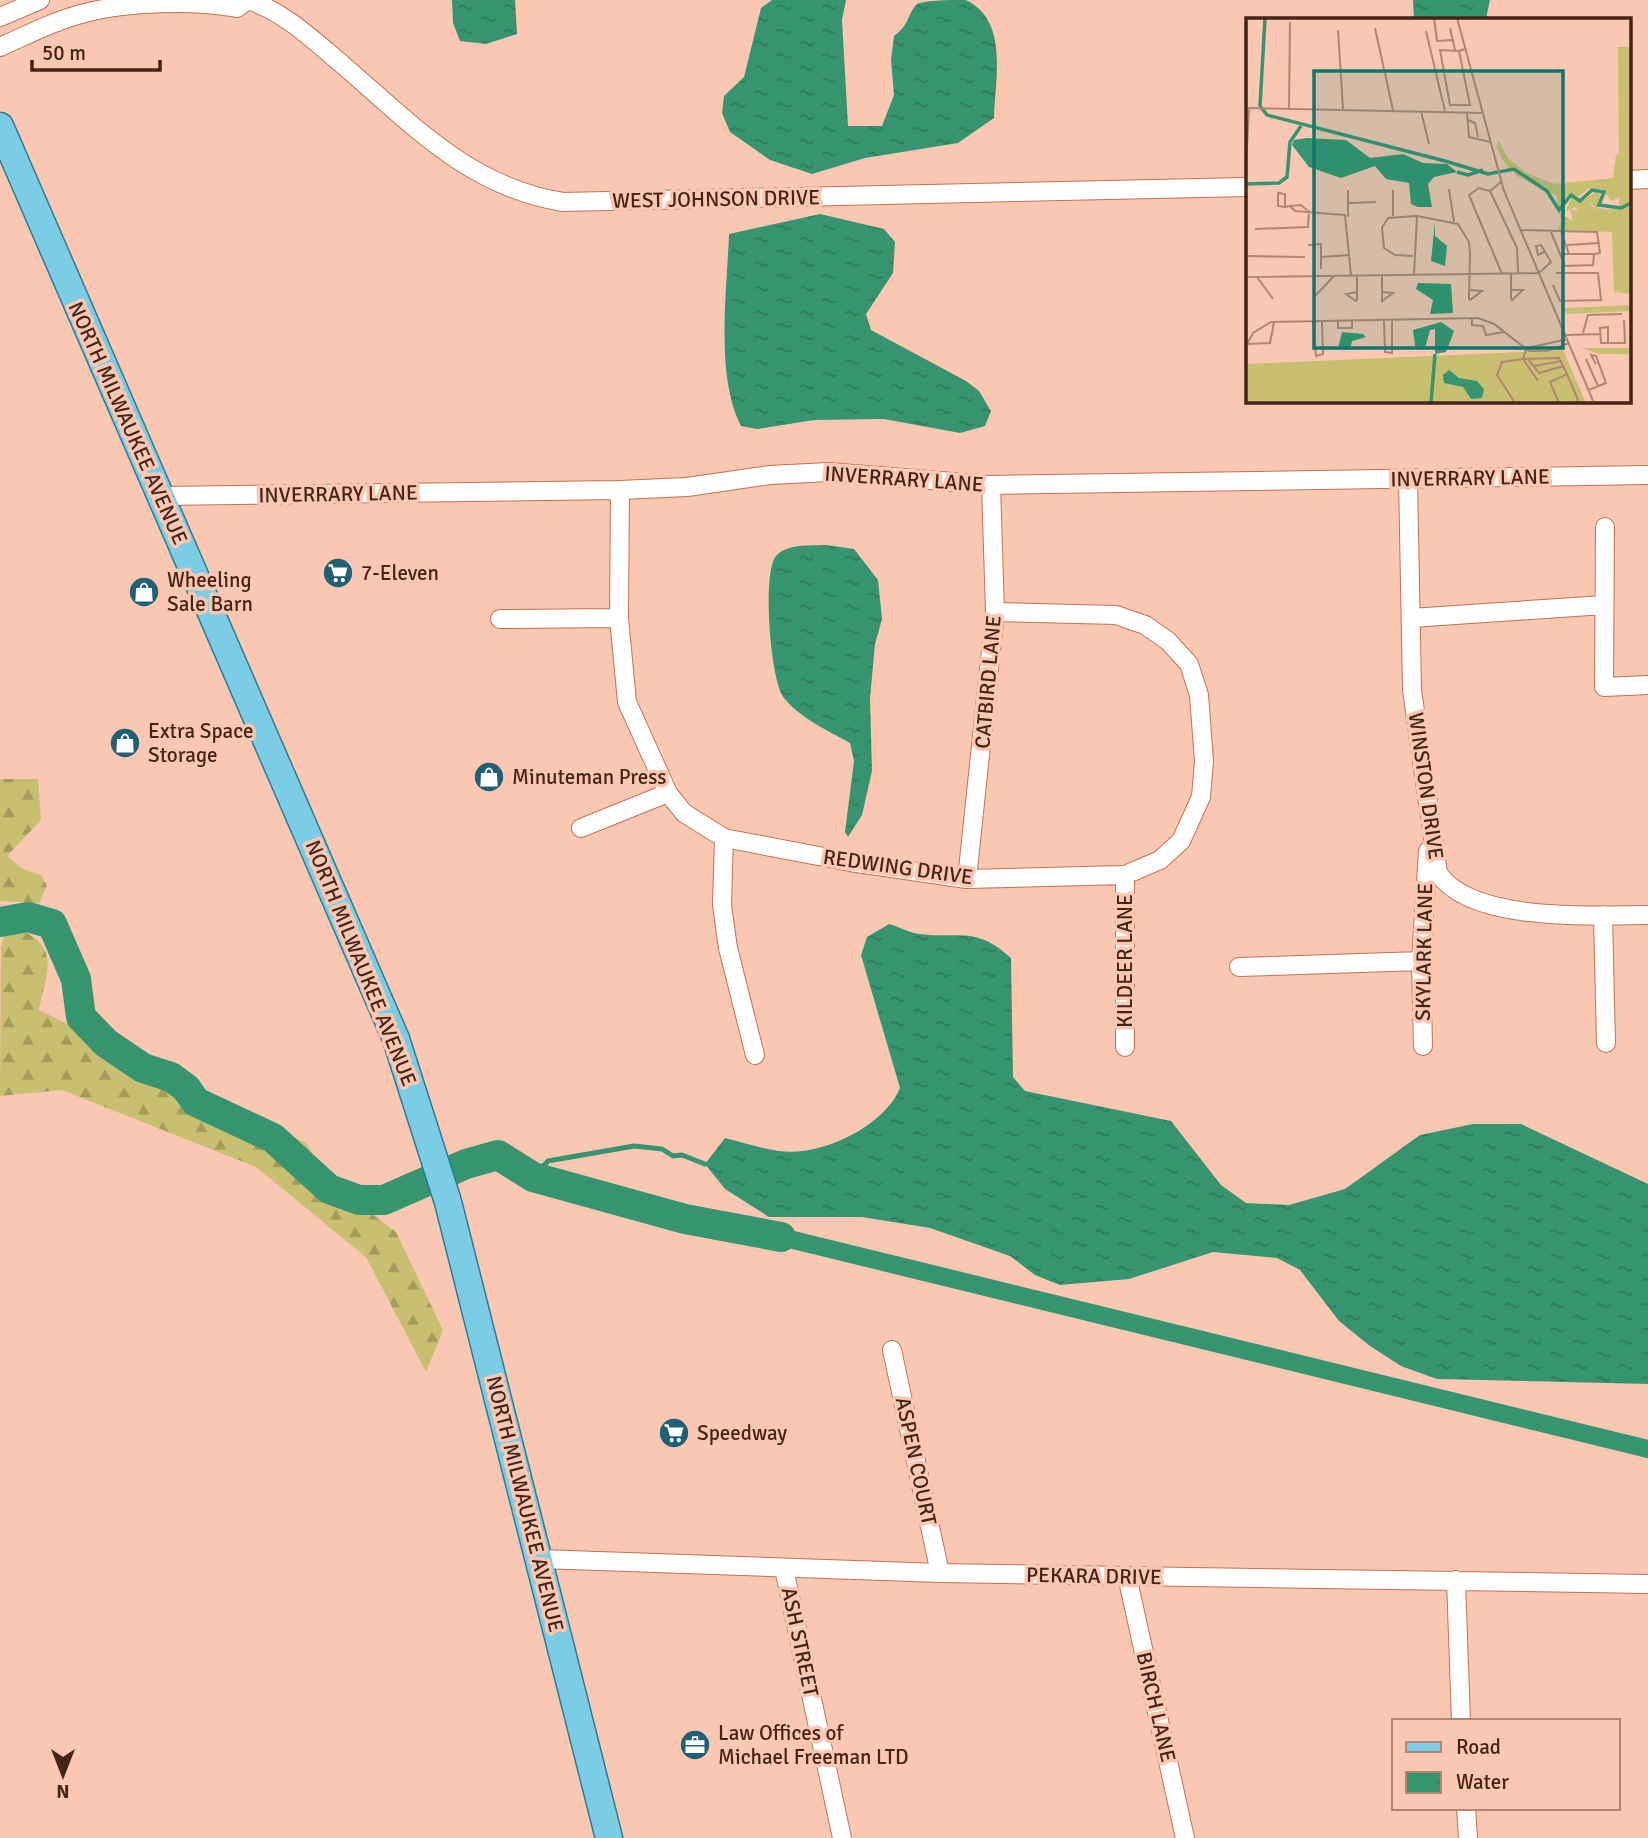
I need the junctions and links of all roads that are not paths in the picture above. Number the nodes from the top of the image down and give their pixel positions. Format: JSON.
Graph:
{"nodes":[{"id":1,"x":40,"y":0,"type":"edge"},
{"id":2,"x":248,"y":0,"type":"edge"},
{"id":3,"x":0,"y":17,"type":"edge"},
{"id":4,"x":0,"y":47,"type":"edge"},
{"id":5,"x":0,"y":126,"type":"edge"},
{"id":6,"x":1648,"y":179,"type":"edge"},
{"id":7,"x":1630,"y":180,"type":"edge"},
{"id":8,"x":1246,"y":187,"type":"edge"},
{"id":9,"x":1648,"y":475,"type":"edge"},
{"id":10,"x":1408,"y":478,"type":"junction"},
{"id":11,"x":991,"y":485,"type":"junction"},
{"id":12,"x":620,"y":490,"type":"junction"},
{"id":13,"x":160,"y":496,"type":"junction"},
{"id":14,"x":1605,"y":527,"type":"dead end"},
{"id":15,"x":1604,"y":605,"type":"junction"},
{"id":16,"x":995,"y":612,"type":"junction"},
{"id":17,"x":619,"y":618,"type":"junction"},
{"id":18,"x":1411,"y":618,"type":"junction"},
{"id":19,"x":500,"y":619,"type":"dead end"},
{"id":20,"x":1648,"y":685,"type":"edge"},
{"id":21,"x":667,"y":793,"type":"junction"},
{"id":22,"x":1430,"y":816,"type":"junction"},
{"id":23,"x":581,"y":828,"type":"dead end"},
{"id":24,"x":723,"y":838,"type":"junction"},
{"id":25,"x":1125,"y":875,"type":"junction"},
{"id":26,"x":967,"y":878,"type":"junction"},
{"id":27,"x":1603,"y":915,"type":"junction"},
{"id":28,"x":1648,"y":915,"type":"edge"},
{"id":29,"x":1421,"y":961,"type":"junction"},
{"id":30,"x":1239,"y":967,"type":"dead end"},
{"id":31,"x":1606,"y":1043,"type":"dead end"},
{"id":32,"x":1423,"y":1046,"type":"dead end"},
{"id":33,"x":1125,"y":1047,"type":"dead end"},
{"id":34,"x":755,"y":1055,"type":"dead end"},
{"id":35,"x":892,"y":1350,"type":"dead end"},
{"id":36,"x":540,"y":1559,"type":"junction"},
{"id":37,"x":784,"y":1569,"type":"junction"},
{"id":38,"x":940,"y":1573,"type":"junction"},
{"id":39,"x":1126,"y":1576,"type":"junction"},
{"id":40,"x":1456,"y":1580,"type":"junction"},
{"id":41,"x":1648,"y":1584,"type":"edge"},
{"id":42,"x":1461,"y":1719,"type":"edge"},
{"id":43,"x":1466,"y":1810,"type":"edge"},
{"id":44,"x":610,"y":1838,"type":"edge"},
{"id":45,"x":842,"y":1838,"type":"edge"},
{"id":46,"x":1185,"y":1838,"type":"edge"},
{"id":47,"x":1468,"y":1838,"type":"edge"}],
"edges":[{"from":1,"to":3,"type":"street"},
{"from":2,"to":4,"type":"street","name":"WEST JOHNSON DRIVE"},
{"from":2,"to":8,"type":"street","name":"WEST JOHNSON DRIVE"},
{"from":5,"to":13,"type":"main road","name":"NORTH MILWAUKEE AVENUE"},
{"from":6,"to":7,"type":"street"},
{"from":9,"to":10,"type":"street","name":"INVERRARY LANE"},
{"from":10,"to":11,"type":"street","name":"INVERRARY LANE"},
{"from":10,"to":18,"type":"street","name":"WINSTON DRIVE"},
{"from":11,"to":12,"type":"street","name":"INVERRARY LANE"},
{"from":11,"to":16,"type":"street","name":"CATBIRD LANE"},
{"from":12,"to":13,"type":"street","name":"INVERRARY LANE"},
{"from":12,"to":17,"type":"street","name":"REDWING DRIVE"},
{"from":13,"to":36,"type":"main road","name":"NORTH MILWAUKEE AVENUE"},
{"from":14,"to":15,"type":"street"},
{"from":15,"to":18,"type":"street"},
{"from":15,"to":20,"type":"street"},
{"from":16,"to":25,"type":"street","name":"REDWING DRIVE"},
{"from":16,"to":26,"type":"street","name":"CATBIRD LANE"},
{"from":17,"to":19,"type":"street"},
{"from":17,"to":21,"type":"street","name":"REDWING DRIVE"},
{"from":18,"to":22,"type":"street","name":"WINSTON DRIVE"},
{"from":21,"to":23,"type":"street"},
{"from":21,"to":24,"type":"street","name":"REDWING DRIVE"},
{"from":22,"to":27,"type":"street","name":"WINSTON DRIVE"},
{"from":22,"to":29,"type":"street","name":"SKYLARK LANE"},
{"from":24,"to":26,"type":"street","name":"REDWING DRIVE"},
{"from":24,"to":34,"type":"street"},
{"from":25,"to":26,"type":"street","name":"REDWING DRIVE"},
{"from":25,"to":33,"type":"street","name":"KILDEER LANE"},
{"from":27,"to":28,"type":"street","name":"WINSTON DRIVE"},
{"from":27,"to":31,"type":"street"},
{"from":29,"to":30,"type":"street"},
{"from":29,"to":32,"type":"street","name":"SKYLARK LANE"},
{"from":35,"to":38,"type":"street","name":"ASPEN COURT"},
{"from":36,"to":37,"type":"street","name":"PEKARA DRIVE"},
{"from":36,"to":44,"type":"main road","name":"NORTH MILWAUKEE AVENUE"},
{"from":37,"to":38,"type":"street","name":"PEKARA DRIVE"},
{"from":37,"to":45,"type":"street","name":"ASH STREET"},
{"from":38,"to":39,"type":"street","name":"PEKARA DRIVE"},
{"from":39,"to":40,"type":"street","name":"PEKARA DRIVE"},
{"from":39,"to":46,"type":"street","name":"BIRCH LANE"},
{"from":40,"to":41,"type":"street","name":"PEKARA DRIVE"},
{"from":40,"to":42,"type":"street"},
{"from":43,"to":47,"type":"street"}]}
